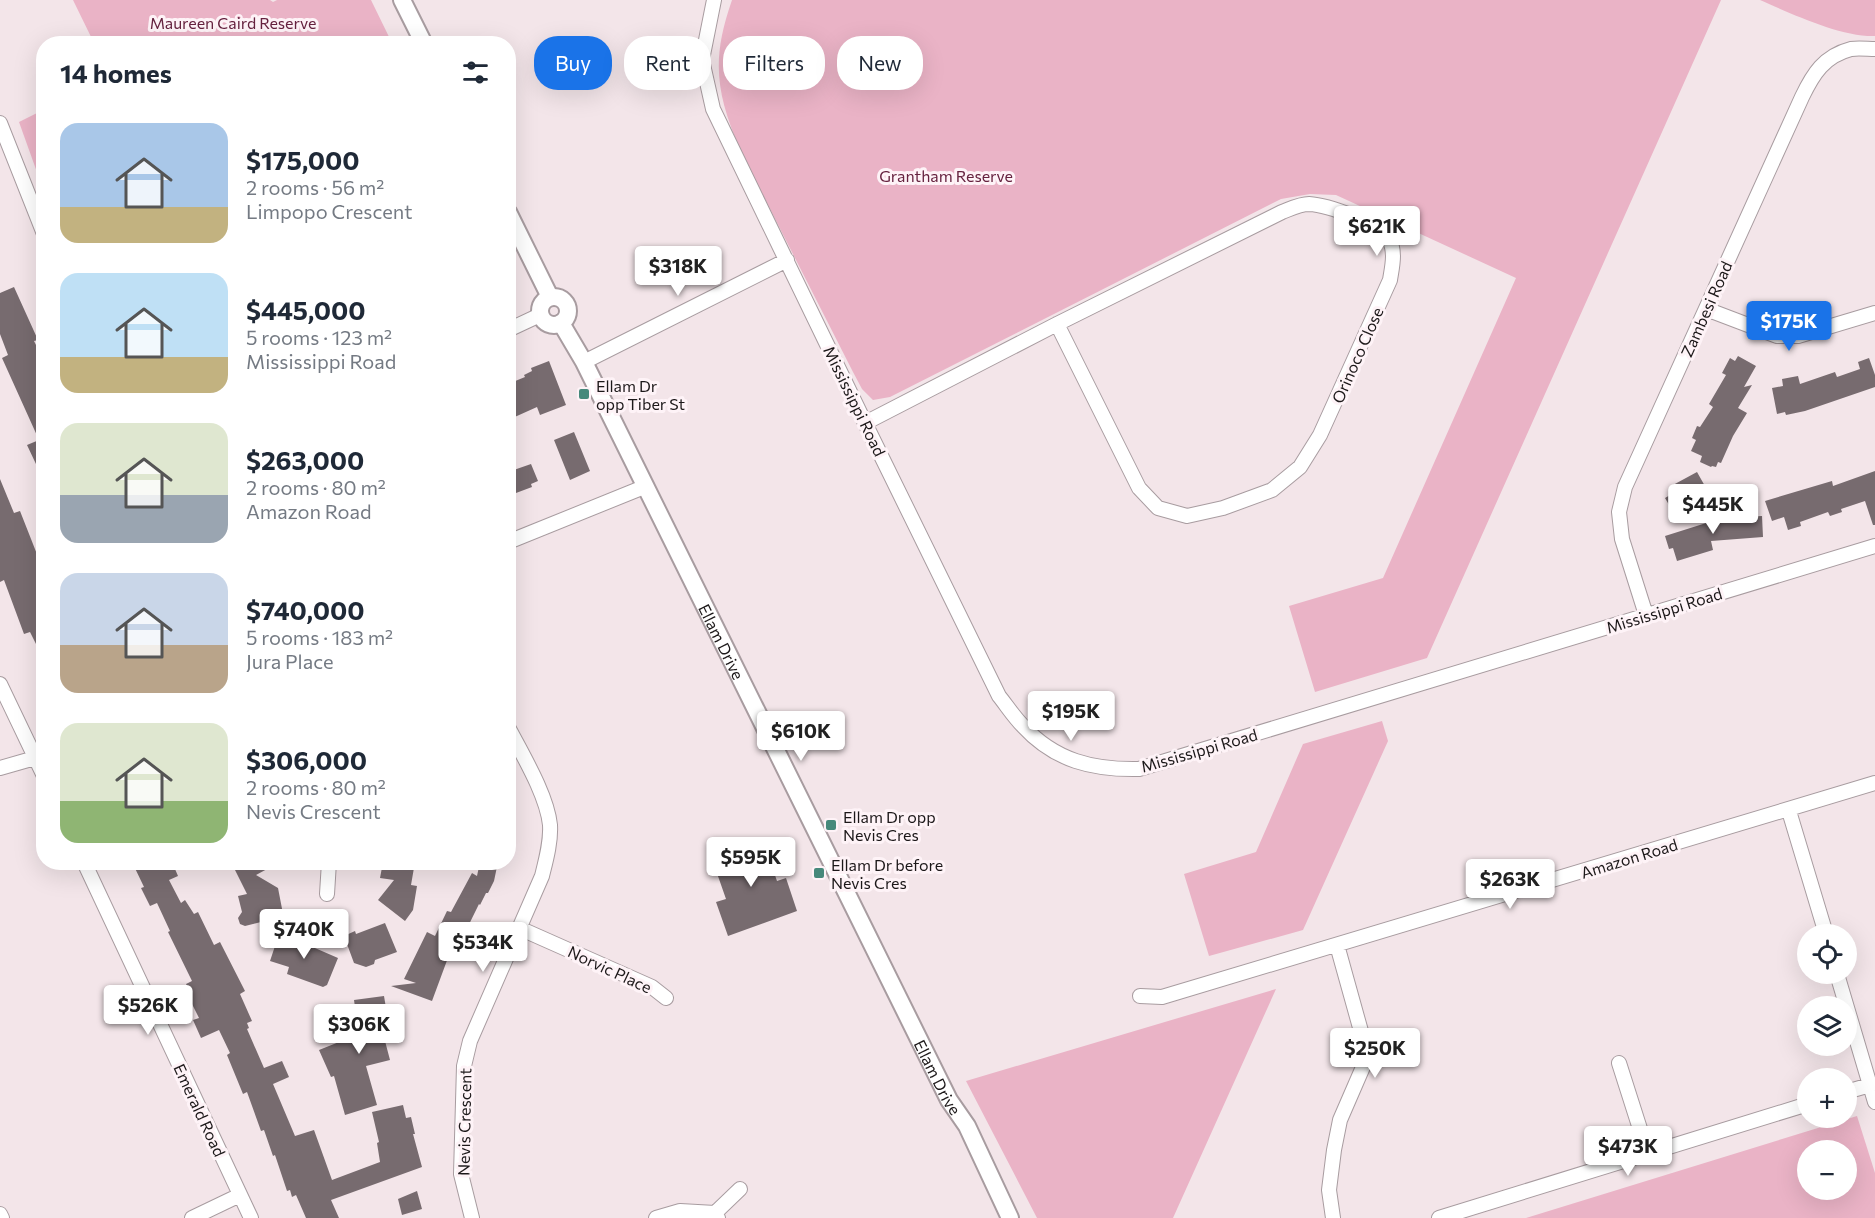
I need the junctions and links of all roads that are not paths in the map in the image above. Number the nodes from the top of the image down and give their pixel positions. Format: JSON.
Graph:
{"nodes":[{"id":1,"x":402,"y":0,"type":"edge"},
{"id":2,"x":714,"y":0,"type":"edge"},
{"id":3,"x":420,"y":36,"type":"edge"},
{"id":4,"x":1875,"y":49,"type":"edge"},
{"id":5,"x":0,"y":123,"type":"edge"},
{"id":6,"x":36,"y":214,"type":"edge"},
{"id":7,"x":516,"y":228,"type":"edge"},
{"id":8,"x":787,"y":260,"type":"junction"},
{"id":9,"x":550,"y":297,"type":"junction"},
{"id":10,"x":1706,"y":309,"type":"junction"},
{"id":11,"x":1875,"y":314,"type":"edge"},
{"id":12,"x":540,"y":315,"type":"junction"},
{"id":13,"x":561,"y":323,"type":"junction"},
{"id":14,"x":1057,"y":324,"type":"junction"},
{"id":15,"x":516,"y":326,"type":"edge"},
{"id":16,"x":584,"y":362,"type":"junction"},
{"id":17,"x":864,"y":423,"type":"junction"},
{"id":18,"x":644,"y":487,"type":"junction"},
{"id":19,"x":516,"y":540,"type":"edge"},
{"id":20,"x":1875,"y":546,"type":"edge"},
{"id":21,"x":1646,"y":615,"type":"junction"},
{"id":22,"x":0,"y":684,"type":"edge"},
{"id":23,"x":516,"y":744,"type":"edge"},
{"id":24,"x":35,"y":758,"type":"joint"},
{"id":25,"x":0,"y":768,"type":"edge"},
{"id":26,"x":1875,"y":783,"type":"edge"},
{"id":27,"x":1789,"y":811,"type":"junction"},
{"id":28,"x":88,"y":870,"type":"edge"},
{"id":29,"x":328,"y":870,"type":"edge"},
{"id":30,"x":327,"y":894,"type":"dead end"},
{"id":31,"x":1823,"y":924,"type":"edge"},
{"id":32,"x":519,"y":928,"type":"junction"},
{"id":33,"x":1337,"y":945,"type":"junction"},
{"id":34,"x":1841,"y":984,"type":"edge"},
{"id":35,"x":1140,"y":996,"type":"dead end"},
{"id":36,"x":666,"y":998,"type":"dead end"},
{"id":37,"x":1618,"y":1063,"type":"dead end"},
{"id":38,"x":1870,"y":1065,"type":"edge"},
{"id":39,"x":1870,"y":1085,"type":"junction"},
{"id":40,"x":1857,"y":1089,"type":"edge"},
{"id":41,"x":1875,"y":1102,"type":"edge"},
{"id":42,"x":1797,"y":1107,"type":"edge"},
{"id":43,"x":1648,"y":1154,"type":"junction"},
{"id":44,"x":740,"y":1189,"type":"dead end"},
{"id":45,"x":240,"y":1195,"type":"junction"},
{"id":46,"x":717,"y":1215,"type":"edge"},
{"id":47,"x":192,"y":1218,"type":"edge"},
{"id":48,"x":251,"y":1218,"type":"edge"},
{"id":49,"x":472,"y":1218,"type":"edge"},
{"id":50,"x":656,"y":1218,"type":"edge"},
{"id":51,"x":1010,"y":1218,"type":"edge"},
{"id":52,"x":1334,"y":1218,"type":"edge"},
{"id":53,"x":1439,"y":1218,"type":"edge"}],
"edges":[{"from":1,"to":3,"type":"street"},
{"from":2,"to":8,"type":"street","name":"Mississippi Road"},
{"from":4,"to":10,"type":"street","name":"Zambesi Road"},
{"from":5,"to":6,"type":"street"},
{"from":7,"to":9,"type":"street"},
{"from":8,"to":16,"type":"street"},
{"from":8,"to":17,"type":"street","name":"Mississippi Road"},
{"from":9,"to":12,"type":"street"},
{"from":9,"to":13,"type":"street"},
{"from":10,"to":11,"type":"street"},
{"from":10,"to":21,"type":"street","name":"Zambesi Road"},
{"from":12,"to":13,"type":"street"},
{"from":12,"to":15,"type":"street"},
{"from":13,"to":16,"type":"street","name":"Ellam Drive"},
{"from":14,"to":14,"type":"street","name":"Orinoco Close"},
{"from":14,"to":17,"type":"street","name":"Orinoco Close"},
{"from":16,"to":18,"type":"street","name":"Ellam Drive"},
{"from":17,"to":21,"type":"street","name":"Mississippi Road"},
{"from":18,"to":19,"type":"street"},
{"from":18,"to":51,"type":"street","name":"Ellam Drive"},
{"from":20,"to":21,"type":"street","name":"Mississippi Road"},
{"from":22,"to":24,"type":"street"},
{"from":23,"to":32,"type":"street","name":"Nevis Crescent"},
{"from":24,"to":25,"type":"street"},
{"from":26,"to":27,"type":"street","name":"Amazon Road"},
{"from":27,"to":31,"type":"street"},
{"from":27,"to":33,"type":"street","name":"Amazon Road"},
{"from":28,"to":45,"type":"street","name":"Emerald Road"},
{"from":29,"to":30,"type":"street"},
{"from":32,"to":36,"type":"street","name":"Norvic Place"},
{"from":32,"to":49,"type":"street","name":"Nevis Crescent"},
{"from":33,"to":35,"type":"street","name":"Amazon Road"},
{"from":33,"to":52,"type":"street"},
{"from":34,"to":38,"type":"street"},
{"from":37,"to":43,"type":"street"},
{"from":38,"to":39,"type":"street"},
{"from":39,"to":40,"type":"street"},
{"from":39,"to":41,"type":"street"},
{"from":42,"to":43,"type":"street"},
{"from":43,"to":53,"type":"street"},
{"from":44,"to":46,"type":"street"},
{"from":45,"to":47,"type":"street"},
{"from":45,"to":48,"type":"street","name":"Emerald Road"},
{"from":46,"to":50,"type":"street"}]}
